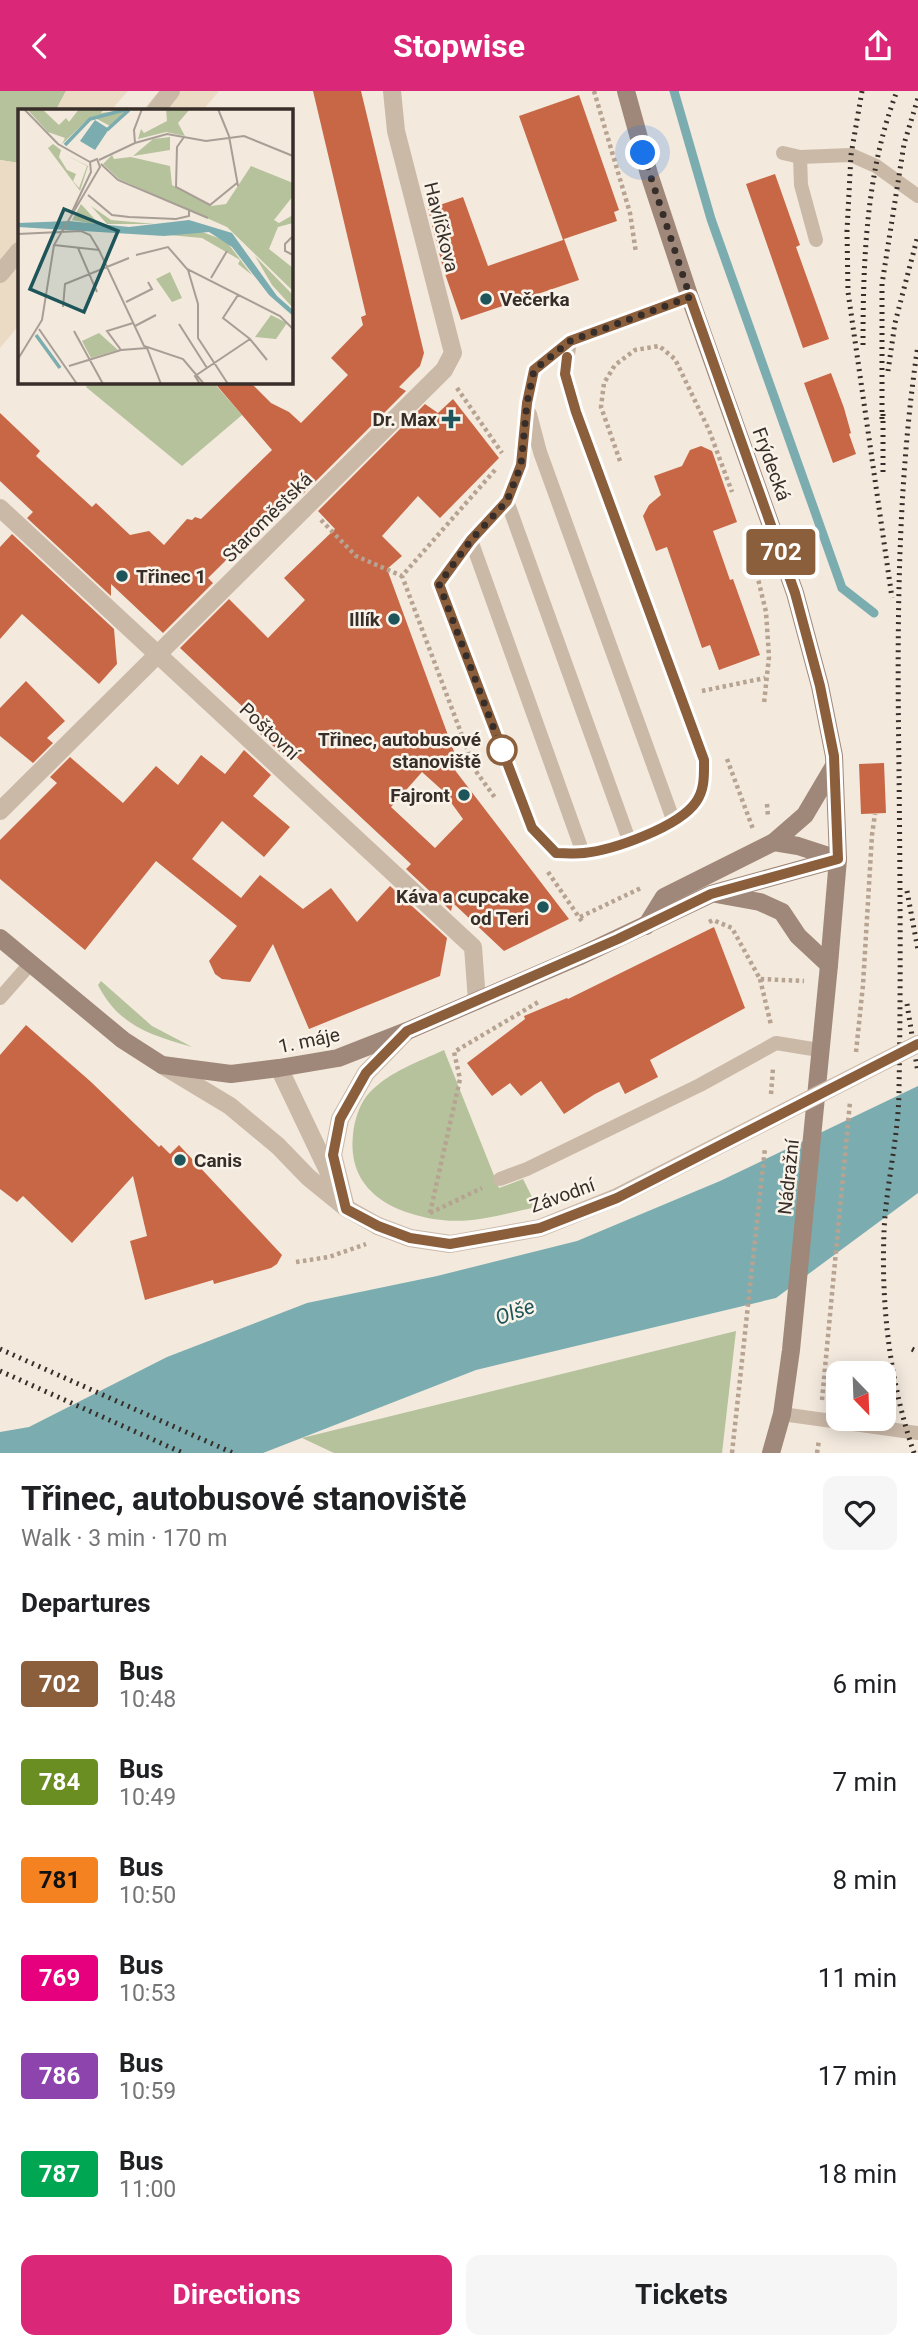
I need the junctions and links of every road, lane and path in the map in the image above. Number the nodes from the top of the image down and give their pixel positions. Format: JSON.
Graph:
{"nodes":[{"id":1,"x":171,"y":91,"type":"edge"},
{"id":2,"x":391,"y":91,"type":"edge"},
{"id":3,"x":594,"y":91,"type":"edge"},
{"id":4,"x":626,"y":91,"type":"edge"},
{"id":5,"x":157,"y":109,"type":"edge"},
{"id":6,"x":783,"y":153,"type":"dead end"},
{"id":7,"x":800,"y":157,"type":"junction"},
{"id":8,"x":918,"y":196,"type":"edge"},
{"id":9,"x":816,"y":240,"type":"dead end"},
{"id":10,"x":18,"y":252,"type":"edge"},
{"id":11,"x":636,"y":253,"type":"dead end"},
{"id":12,"x":0,"y":274,"type":"edge"},
{"id":13,"x":690,"y":297,"type":"junction"},
{"id":14,"x":570,"y":341,"type":"junction"},
{"id":15,"x":444,"y":370,"type":"junction"},
{"id":16,"x":527,"y":403,"type":"junction"},
{"id":17,"x":601,"y":408,"type":"dead end"},
{"id":18,"x":506,"y":458,"type":"dead end"},
{"id":19,"x":732,"y":493,"type":"dead end"},
{"id":20,"x":507,"y":501,"type":"junction"},
{"id":21,"x":307,"y":506,"type":"junction"},
{"id":22,"x":0,"y":508,"type":"edge"},
{"id":23,"x":746,"y":531,"type":"dead end"},
{"id":24,"x":471,"y":540,"type":"junction"},
{"id":25,"x":402,"y":576,"type":"dead end"},
{"id":26,"x":158,"y":656,"type":"junction"},
{"id":27,"x":765,"y":678,"type":"junction"},
{"id":28,"x":702,"y":691,"type":"dead end"},
{"id":29,"x":764,"y":703,"type":"dead end"},
{"id":30,"x":834,"y":766,"type":"junction"},
{"id":31,"x":0,"y":811,"type":"edge"},
{"id":32,"x":875,"y":814,"type":"dead end"},
{"id":33,"x":674,"y":822,"type":"junction"},
{"id":34,"x":629,"y":840,"type":"junction"},
{"id":35,"x":774,"y":842,"type":"junction"},
{"id":36,"x":583,"y":853,"type":"junction"},
{"id":37,"x":838,"y":859,"type":"junction"},
{"id":38,"x":711,"y":894,"type":"junction"},
{"id":39,"x":646,"y":926,"type":"junction"},
{"id":40,"x":700,"y":926,"type":"dead end"},
{"id":41,"x":0,"y":938,"type":"edge"},
{"id":42,"x":30,"y":964,"type":"junction"},
{"id":43,"x":828,"y":974,"type":"junction"},
{"id":44,"x":863,"y":985,"type":"junction"},
{"id":45,"x":0,"y":998,"type":"edge"},
{"id":46,"x":542,"y":1000,"type":"dead end"},
{"id":47,"x":477,"y":1001,"type":"junction"},
{"id":48,"x":407,"y":1031,"type":"junction"},
{"id":49,"x":918,"y":1044,"type":"edge"},
{"id":50,"x":820,"y":1050,"type":"junction"},
{"id":51,"x":855,"y":1063,"type":"dead end"},
{"id":52,"x":162,"y":1065,"type":"junction"},
{"id":53,"x":279,"y":1068,"type":"junction"},
{"id":54,"x":852,"y":1089,"type":"dead end"},
{"id":55,"x":766,"y":1135,"type":"dead end"},
{"id":56,"x":500,"y":1179,"type":"dead end"},
{"id":57,"x":346,"y":1209,"type":"junction"},
{"id":58,"x":430,"y":1213,"type":"dead end"},
{"id":59,"x":782,"y":1414,"type":"junction"},
{"id":60,"x":821,"y":1419,"type":"junction"},
{"id":61,"x":918,"y":1433,"type":"edge"},
{"id":62,"x":732,"y":1453,"type":"edge"},
{"id":63,"x":771,"y":1453,"type":"edge"},
{"id":64,"x":783,"y":1453,"type":"edge"},
{"id":65,"x":817,"y":1453,"type":"edge"}],
"edges":[{"from":1,"to":5,"type":"street"},
{"from":2,"to":15,"type":"street","name":"Havlíčkova"},
{"from":3,"to":11,"type":"path"},
{"from":4,"to":13,"type":"main road","name":"Frýdecká"},
{"from":6,"to":7,"type":"lane"},
{"from":7,"to":8,"type":"lane"},
{"from":7,"to":9,"type":"lane"},
{"from":10,"to":12,"type":"street"},
{"from":13,"to":14,"type":"lane"},
{"from":13,"to":30,"type":"main road","name":"Frýdecká"},
{"from":14,"to":16,"type":"lane"},
{"from":14,"to":33,"type":"lane"},
{"from":15,"to":18,"type":"path"},
{"from":15,"to":21,"type":"street","name":"Staroměstská"},
{"from":16,"to":20,"type":"lane"},
{"from":16,"to":33,"type":"lane"},
{"from":17,"to":19,"type":"path"},
{"from":20,"to":24,"type":"lane"},
{"from":20,"to":34,"type":"lane"},
{"from":21,"to":25,"type":"path"},
{"from":21,"to":26,"type":"street","name":"Staroměstská"},
{"from":22,"to":26,"type":"street","name":"Poštovní"},
{"from":23,"to":27,"type":"path"},
{"from":24,"to":36,"type":"lane"},
{"from":24,"to":36,"type":"lane"},
{"from":26,"to":31,"type":"street","name":"Staroměstská"},
{"from":26,"to":47,"type":"street","name":"Poštovní"},
{"from":27,"to":28,"type":"path"},
{"from":27,"to":29,"type":"path"},
{"from":30,"to":35,"type":"main road"},
{"from":30,"to":37,"type":"main road","name":"Frýdecká"},
{"from":32,"to":44,"type":"path"},
{"from":33,"to":34,"type":"lane"},
{"from":34,"to":36,"type":"lane"},
{"from":35,"to":37,"type":"main road"},
{"from":35,"to":39,"type":"main road"},
{"from":37,"to":38,"type":"main road","name":"1. máje"},
{"from":37,"to":43,"type":"main road","name":"Nádražní"},
{"from":38,"to":39,"type":"main road","name":"1. máje"},
{"from":38,"to":43,"type":"main road"},
{"from":39,"to":47,"type":"main road","name":"1. máje"},
{"from":40,"to":43,"type":"path"},
{"from":41,"to":42,"type":"main road","name":"1. máje"},
{"from":42,"to":45,"type":"lane"},
{"from":42,"to":52,"type":"main road","name":"1. máje"},
{"from":43,"to":44,"type":"path"},
{"from":43,"to":50,"type":"main road","name":"Nádražní"},
{"from":44,"to":51,"type":"path"},
{"from":46,"to":58,"type":"path"},
{"from":47,"to":48,"type":"main road","name":"1. máje"},
{"from":48,"to":53,"type":"main road","name":"1. máje"},
{"from":48,"to":57,"type":"street"},
{"from":49,"to":57,"type":"street","name":"Závodní","bridge":true},
{"from":50,"to":56,"type":"lane"},
{"from":50,"to":59,"type":"main road","name":"Nádražní"},
{"from":52,"to":53,"type":"main road","name":"1. máje"},
{"from":52,"to":57,"type":"street","name":"Závodní"},
{"from":53,"to":57,"type":"street"},
{"from":54,"to":60,"type":"path"},
{"from":55,"to":62,"type":"path"},
{"from":59,"to":60,"type":"lane"},
{"from":59,"to":63,"type":"main road","name":"Nádražní"},
{"from":59,"to":64,"type":"main road","name":"Nádražní"},
{"from":60,"to":61,"type":"lane"},
{"from":60,"to":65,"type":"path"}]}
